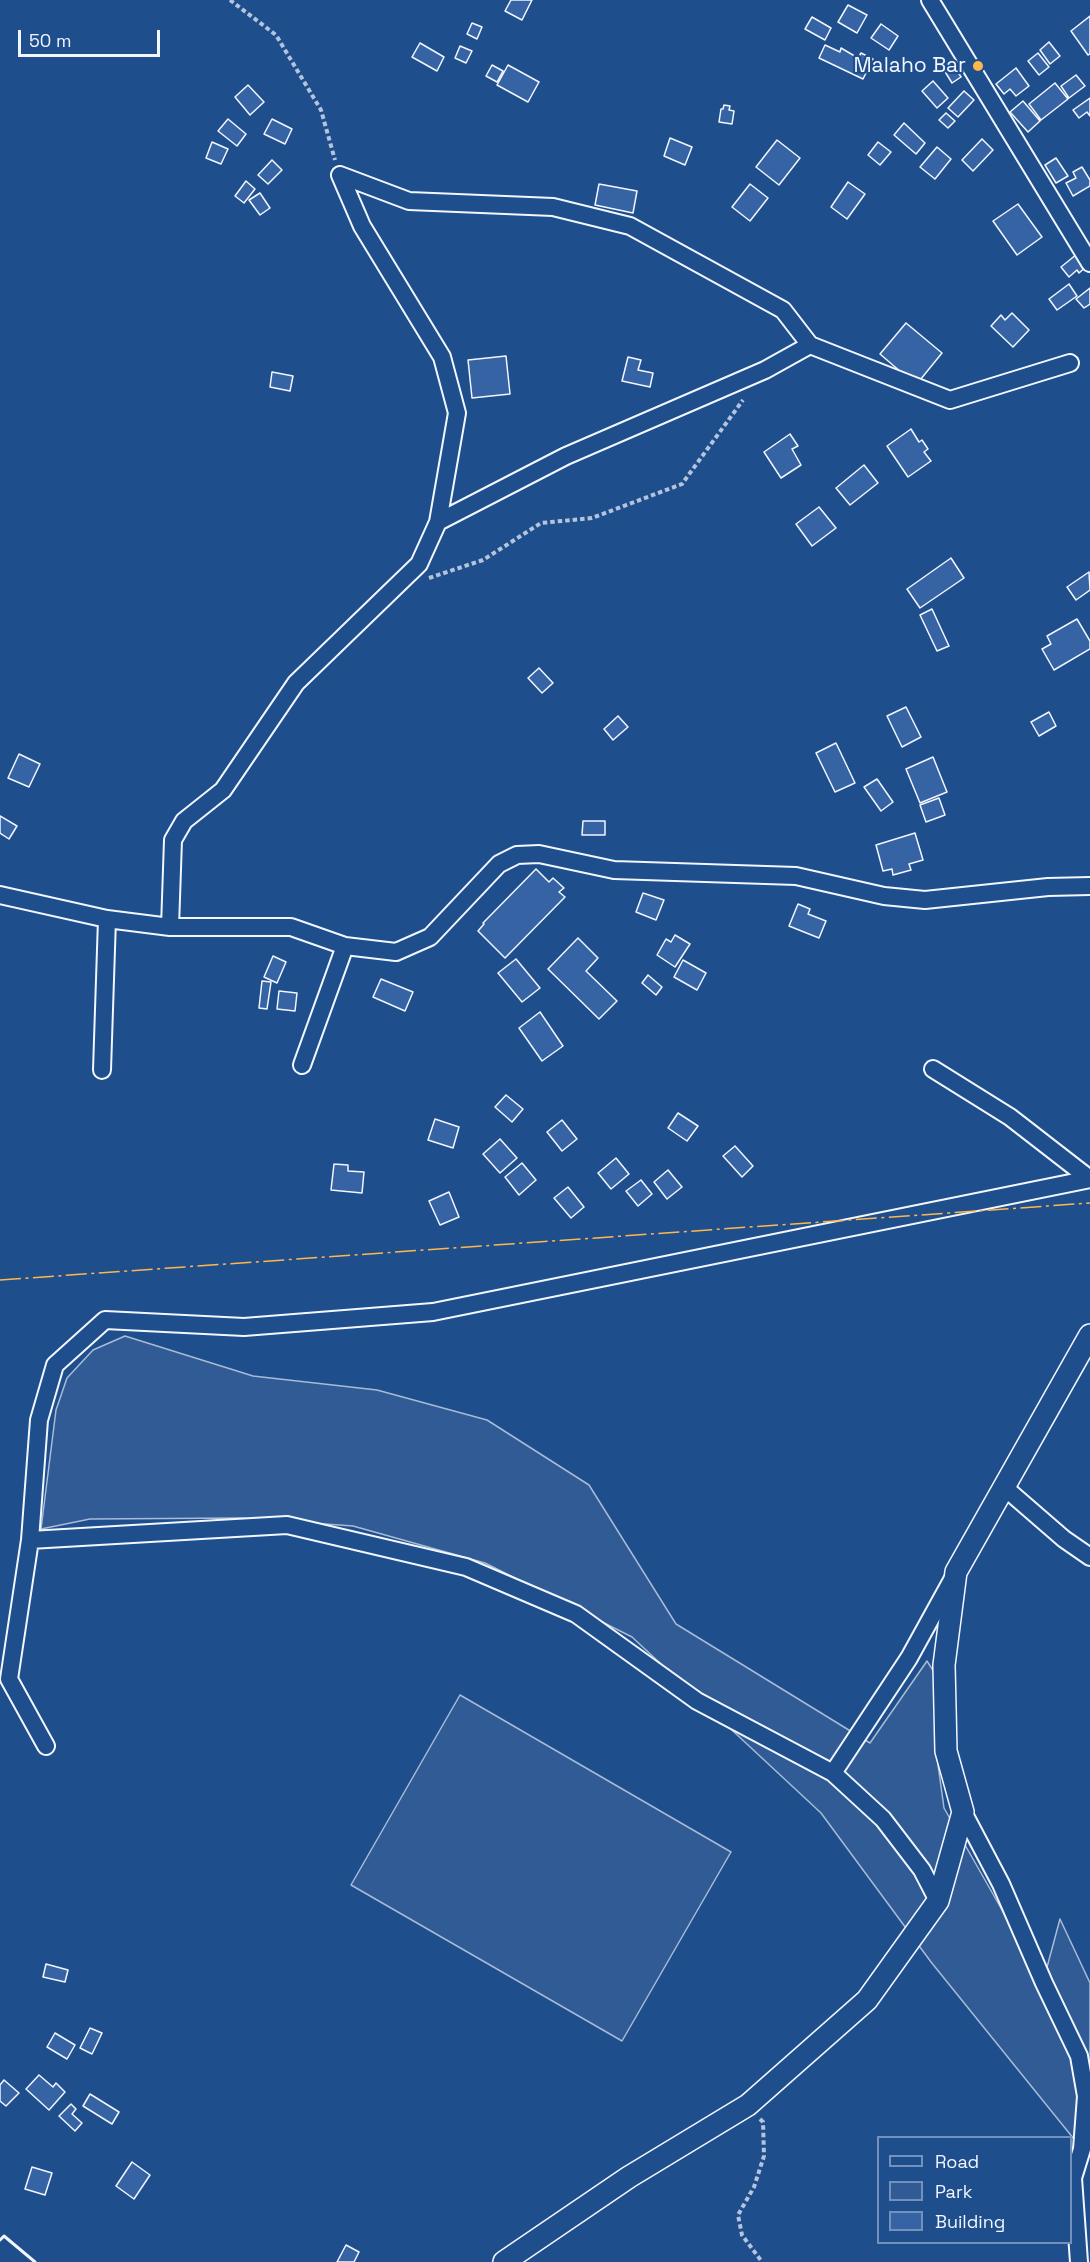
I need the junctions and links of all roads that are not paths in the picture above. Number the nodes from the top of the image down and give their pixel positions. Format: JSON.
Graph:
{"nodes":[{"id":1,"x":930,"y":0,"type":"edge"},
{"id":2,"x":1090,"y":263,"type":"edge"},
{"id":3,"x":810,"y":345,"type":"junction"},
{"id":4,"x":1070,"y":363,"type":"dead end"},
{"id":5,"x":438,"y":522,"type":"junction"},
{"id":6,"x":1090,"y":886,"type":"edge"},
{"id":7,"x":0,"y":895,"type":"edge"},
{"id":8,"x":106,"y":919,"type":"junction"},
{"id":9,"x":170,"y":927,"type":"junction"},
{"id":10,"x":345,"y":946,"type":"junction"},
{"id":11,"x":302,"y":1065,"type":"dead end"},
{"id":12,"x":933,"y":1069,"type":"dead end"},
{"id":13,"x":102,"y":1070,"type":"dead end"},
{"id":14,"x":1090,"y":1179,"type":"edge"},
{"id":15,"x":1090,"y":1335,"type":"edge"},
{"id":16,"x":1004,"y":1487,"type":"junction"},
{"id":17,"x":30,"y":1540,"type":"junction"},
{"id":18,"x":1090,"y":1557,"type":"edge"},
{"id":19,"x":957,"y":1572,"type":"junction"},
{"id":20,"x":46,"y":1746,"type":"dead end"},
{"id":21,"x":832,"y":1773,"type":"junction"},
{"id":22,"x":963,"y":1812,"type":"junction"},
{"id":23,"x":938,"y":1901,"type":"junction"},
{"id":24,"x":504,"y":2262,"type":"edge"},
{"id":25,"x":1079,"y":2262,"type":"edge"}],
"edges":[{"from":1,"to":2,"type":"street"},
{"from":3,"to":4,"type":"street"},
{"from":3,"to":5,"type":"street"},
{"from":3,"to":5,"type":"street"},
{"from":5,"to":9,"type":"street"},
{"from":6,"to":10,"type":"street"},
{"from":7,"to":8,"type":"street"},
{"from":8,"to":9,"type":"street"},
{"from":8,"to":13,"type":"street"},
{"from":9,"to":10,"type":"street"},
{"from":10,"to":11,"type":"street"},
{"from":12,"to":14,"type":"street"},
{"from":14,"to":17,"type":"street"},
{"from":15,"to":16,"type":"street"},
{"from":16,"to":18,"type":"street"},
{"from":16,"to":19,"type":"street"},
{"from":17,"to":20,"type":"street"},
{"from":17,"to":21,"type":"street"},
{"from":19,"to":21,"type":"street"},
{"from":19,"to":22,"type":"street"},
{"from":21,"to":23,"type":"street"},
{"from":22,"to":23,"type":"street"},
{"from":22,"to":25,"type":"street"},
{"from":23,"to":24,"type":"street"}]}
